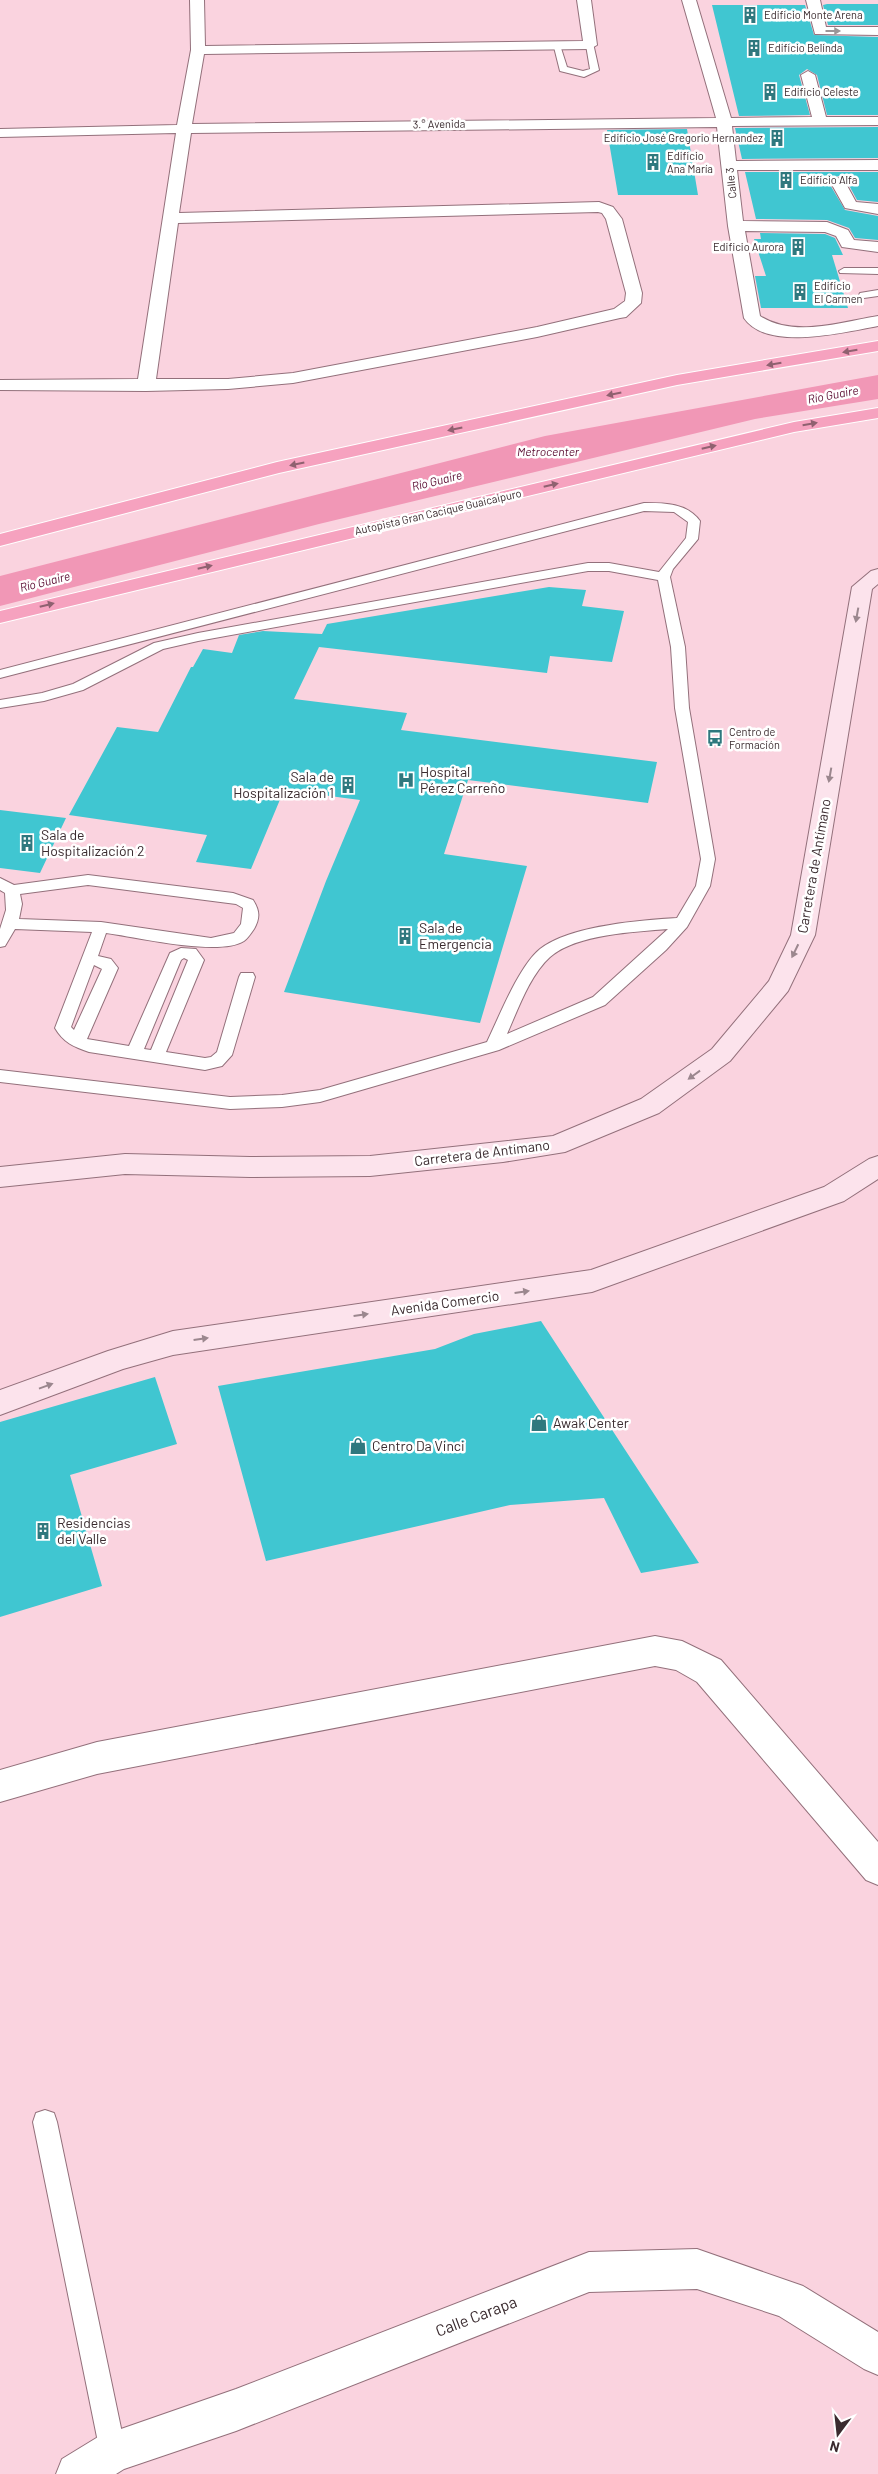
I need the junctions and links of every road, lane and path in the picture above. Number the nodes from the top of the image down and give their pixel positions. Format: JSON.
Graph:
{"nodes":[{"id":1,"x":197,"y":0,"type":"edge"},
{"id":2,"x":584,"y":0,"type":"edge"},
{"id":3,"x":689,"y":0,"type":"edge"},
{"id":4,"x":813,"y":0,"type":"edge"},
{"id":5,"x":878,"y":31,"type":"edge"},
{"id":6,"x":590,"y":44,"type":"junction"},
{"id":7,"x":556,"y":45,"type":"junction"},
{"id":8,"x":198,"y":50,"type":"junction"},
{"id":9,"x":808,"y":75,"type":"dead end"},
{"id":10,"x":724,"y":120,"type":"junction"},
{"id":11,"x":820,"y":120,"type":"junction"},
{"id":12,"x":878,"y":120,"type":"edge"},
{"id":13,"x":184,"y":128,"type":"junction"},
{"id":14,"x":0,"y":133,"type":"edge"},
{"id":15,"x":878,"y":164,"type":"edge"},
{"id":16,"x":729,"y":166,"type":"junction"},
{"id":17,"x":839,"y":182,"type":"dead end"},
{"id":18,"x":878,"y":209,"type":"edge"},
{"id":19,"x":172,"y":218,"type":"junction"},
{"id":20,"x":736,"y":226,"type":"junction"},
{"id":21,"x":878,"y":247,"type":"edge"},
{"id":22,"x":844,"y":271,"type":"dead end"},
{"id":23,"x":878,"y":271,"type":"edge"},
{"id":24,"x":878,"y":293,"type":"edge"},
{"id":25,"x":864,"y":295,"type":"dead end"},
{"id":26,"x":878,"y":321,"type":"edge"},
{"id":27,"x":878,"y":346,"type":"edge"},
{"id":28,"x":0,"y":385,"type":"edge"},
{"id":29,"x":146,"y":386,"type":"junction"},
{"id":30,"x":878,"y":413,"type":"edge"},
{"id":31,"x":0,"y":540,"type":"edge"},
{"id":32,"x":878,"y":575,"type":"edge"},
{"id":33,"x":664,"y":577,"type":"junction"},
{"id":34,"x":0,"y":617,"type":"edge"},
{"id":35,"x":0,"y":674,"type":"edge"},
{"id":36,"x":0,"y":704,"type":"edge"},
{"id":37,"x":6,"y":886,"type":"edge"},
{"id":38,"x":682,"y":923,"type":"junction"},
{"id":39,"x":11,"y":924,"type":"junction"},
{"id":40,"x":101,"y":927,"type":"junction"},
{"id":41,"x":0,"y":942,"type":"edge"},
{"id":42,"x":247,"y":977,"type":"dead end"},
{"id":43,"x":493,"y":1046,"type":"junction"},
{"id":44,"x":135,"y":1052,"type":"junction"},
{"id":45,"x":156,"y":1056,"type":"junction"},
{"id":46,"x":0,"y":1076,"type":"edge"},
{"id":47,"x":878,"y":1166,"type":"edge"},
{"id":48,"x":0,"y":1177,"type":"edge"},
{"id":49,"x":0,"y":1403,"type":"edge"},
{"id":50,"x":0,"y":1786,"type":"edge"},
{"id":51,"x":878,"y":1868,"type":"edge"},
{"id":52,"x":45,"y":2122,"type":"dead end"},
{"id":53,"x":878,"y":2355,"type":"edge"},
{"id":54,"x":113,"y":2452,"type":"junction"},
{"id":55,"x":76,"y":2474,"type":"edge"}],
"edges":[{"from":1,"to":8,"type":"street"},
{"from":2,"to":6,"type":"street"},
{"from":3,"to":10,"type":"street","name":"Calle 3"},
{"from":4,"to":5,"type":"street","one_way":true},
{"from":6,"to":7,"type":"street"},
{"from":6,"to":7,"type":"lane"},
{"from":7,"to":8,"type":"street"},
{"from":8,"to":13,"type":"street"},
{"from":9,"to":11,"type":"street"},
{"from":10,"to":11,"type":"street","name":"3.° Avenida"},
{"from":10,"to":13,"type":"street","name":"3.° Avenida"},
{"from":10,"to":16,"type":"street","name":"Calle 3"},
{"from":11,"to":12,"type":"street","name":"3.° Avenida"},
{"from":13,"to":14,"type":"street","name":"3.° Avenida"},
{"from":13,"to":19,"type":"street"},
{"from":15,"to":16,"type":"street"},
{"from":16,"to":20,"type":"street","name":"Calle 3"},
{"from":17,"to":18,"type":"street"},
{"from":19,"to":29,"type":"street"},
{"from":19,"to":29,"type":"street"},
{"from":20,"to":21,"type":"street"},
{"from":20,"to":26,"type":"street","name":"Calle 3"},
{"from":22,"to":23,"type":"lane"},
{"from":24,"to":25,"type":"lane"},
{"from":27,"to":31,"type":"highway","one_way":true},
{"from":28,"to":29,"type":"street"},
{"from":34,"to":30,"type":"highway","name":"Autopista Gran Cacique Guaicaipuro","one_way":true},
{"from":32,"to":48,"type":"main road","name":"Carretera de Antímano","one_way":true},
{"from":33,"to":35,"type":"lane"},
{"from":33,"to":36,"type":"lane"},
{"from":33,"to":38,"type":"lane"},
{"from":37,"to":39,"type":"lane"},
{"from":37,"to":40,"type":"lane"},
{"from":38,"to":43,"type":"lane"},
{"from":38,"to":43,"type":"lane"},
{"from":39,"to":40,"type":"lane"},
{"from":39,"to":41,"type":"lane"},
{"from":40,"to":44,"type":"lane"},
{"from":42,"to":45,"type":"lane"},
{"from":43,"to":46,"type":"lane"},
{"from":44,"to":45,"type":"lane"},
{"from":44,"to":45,"type":"lane"},
{"from":49,"to":47,"type":"main road","name":"Avenida Comercio","one_way":true},
{"from":50,"to":51,"type":"street"},
{"from":52,"to":54,"type":"lane"},
{"from":53,"to":54,"type":"street","name":"Calle Carapa"},
{"from":54,"to":55,"type":"street","name":"Calle Carapa"}]}
